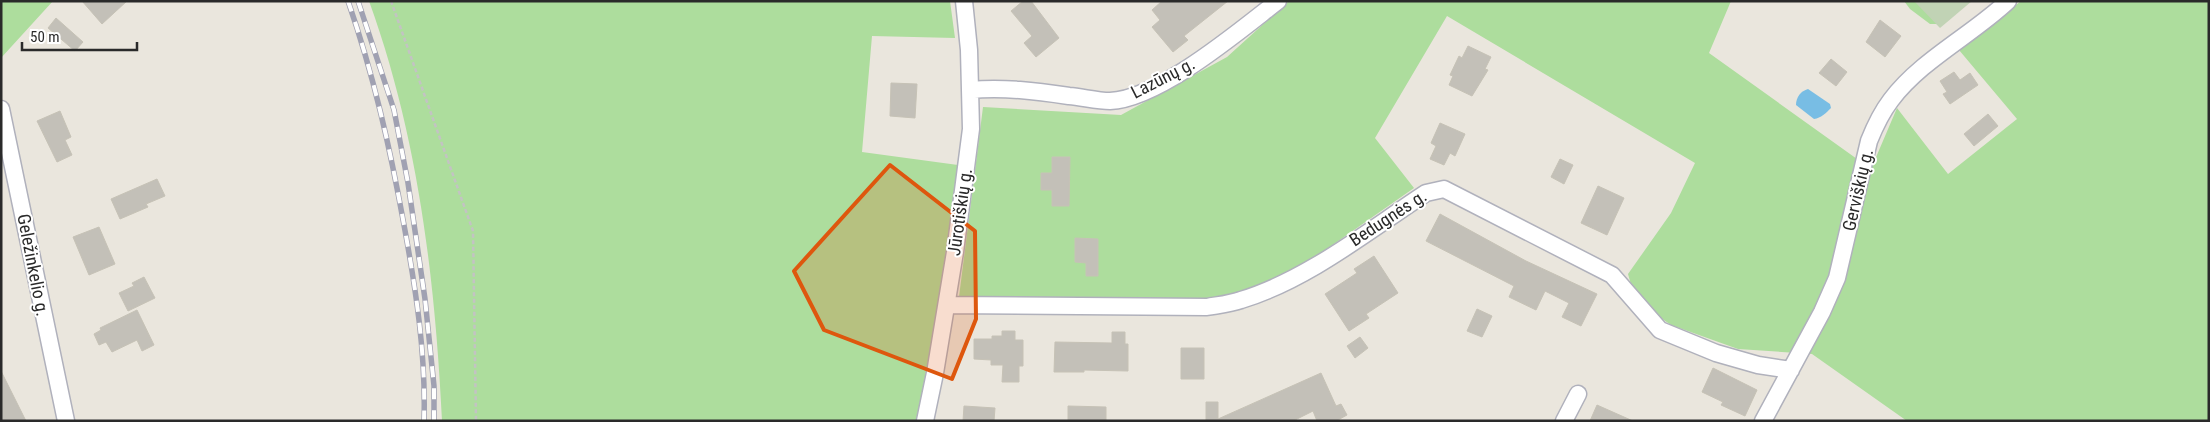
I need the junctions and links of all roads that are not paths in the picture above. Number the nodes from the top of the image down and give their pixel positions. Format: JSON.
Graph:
{"nodes":[{"id":1,"x":964,"y":1,"type":"edge"},
{"id":2,"x":1278,"y":1,"type":"edge"},
{"id":3,"x":2008,"y":1,"type":"edge"},
{"id":4,"x":970,"y":90,"type":"junction"},
{"id":5,"x":1,"y":109,"type":"edge"},
{"id":6,"x":947,"y":305,"type":"junction"},
{"id":7,"x":1791,"y":370,"type":"junction"},
{"id":8,"x":1578,"y":394,"type":"dead end"},
{"id":9,"x":66,"y":421,"type":"edge"},
{"id":10,"x":925,"y":421,"type":"edge"},
{"id":11,"x":1564,"y":421,"type":"edge"},
{"id":12,"x":1763,"y":421,"type":"edge"}],
"edges":[{"from":1,"to":4,"type":"street","name":"Jūrotiškių g."},
{"from":2,"to":4,"type":"street","name":"Lazūnų g."},
{"from":3,"to":7,"type":"street","name":"Gerviškių g."},
{"from":4,"to":6,"type":"street","name":"Jūrotiškių g."},
{"from":5,"to":9,"type":"street","name":"Geležinkelio g."},
{"from":6,"to":7,"type":"street","name":"Bedugnės g."},
{"from":6,"to":10,"type":"street","name":"Jūrotiškių g."},
{"from":7,"to":12,"type":"street","name":"Gerviškių g."},
{"from":8,"to":11,"type":"street"}]}
